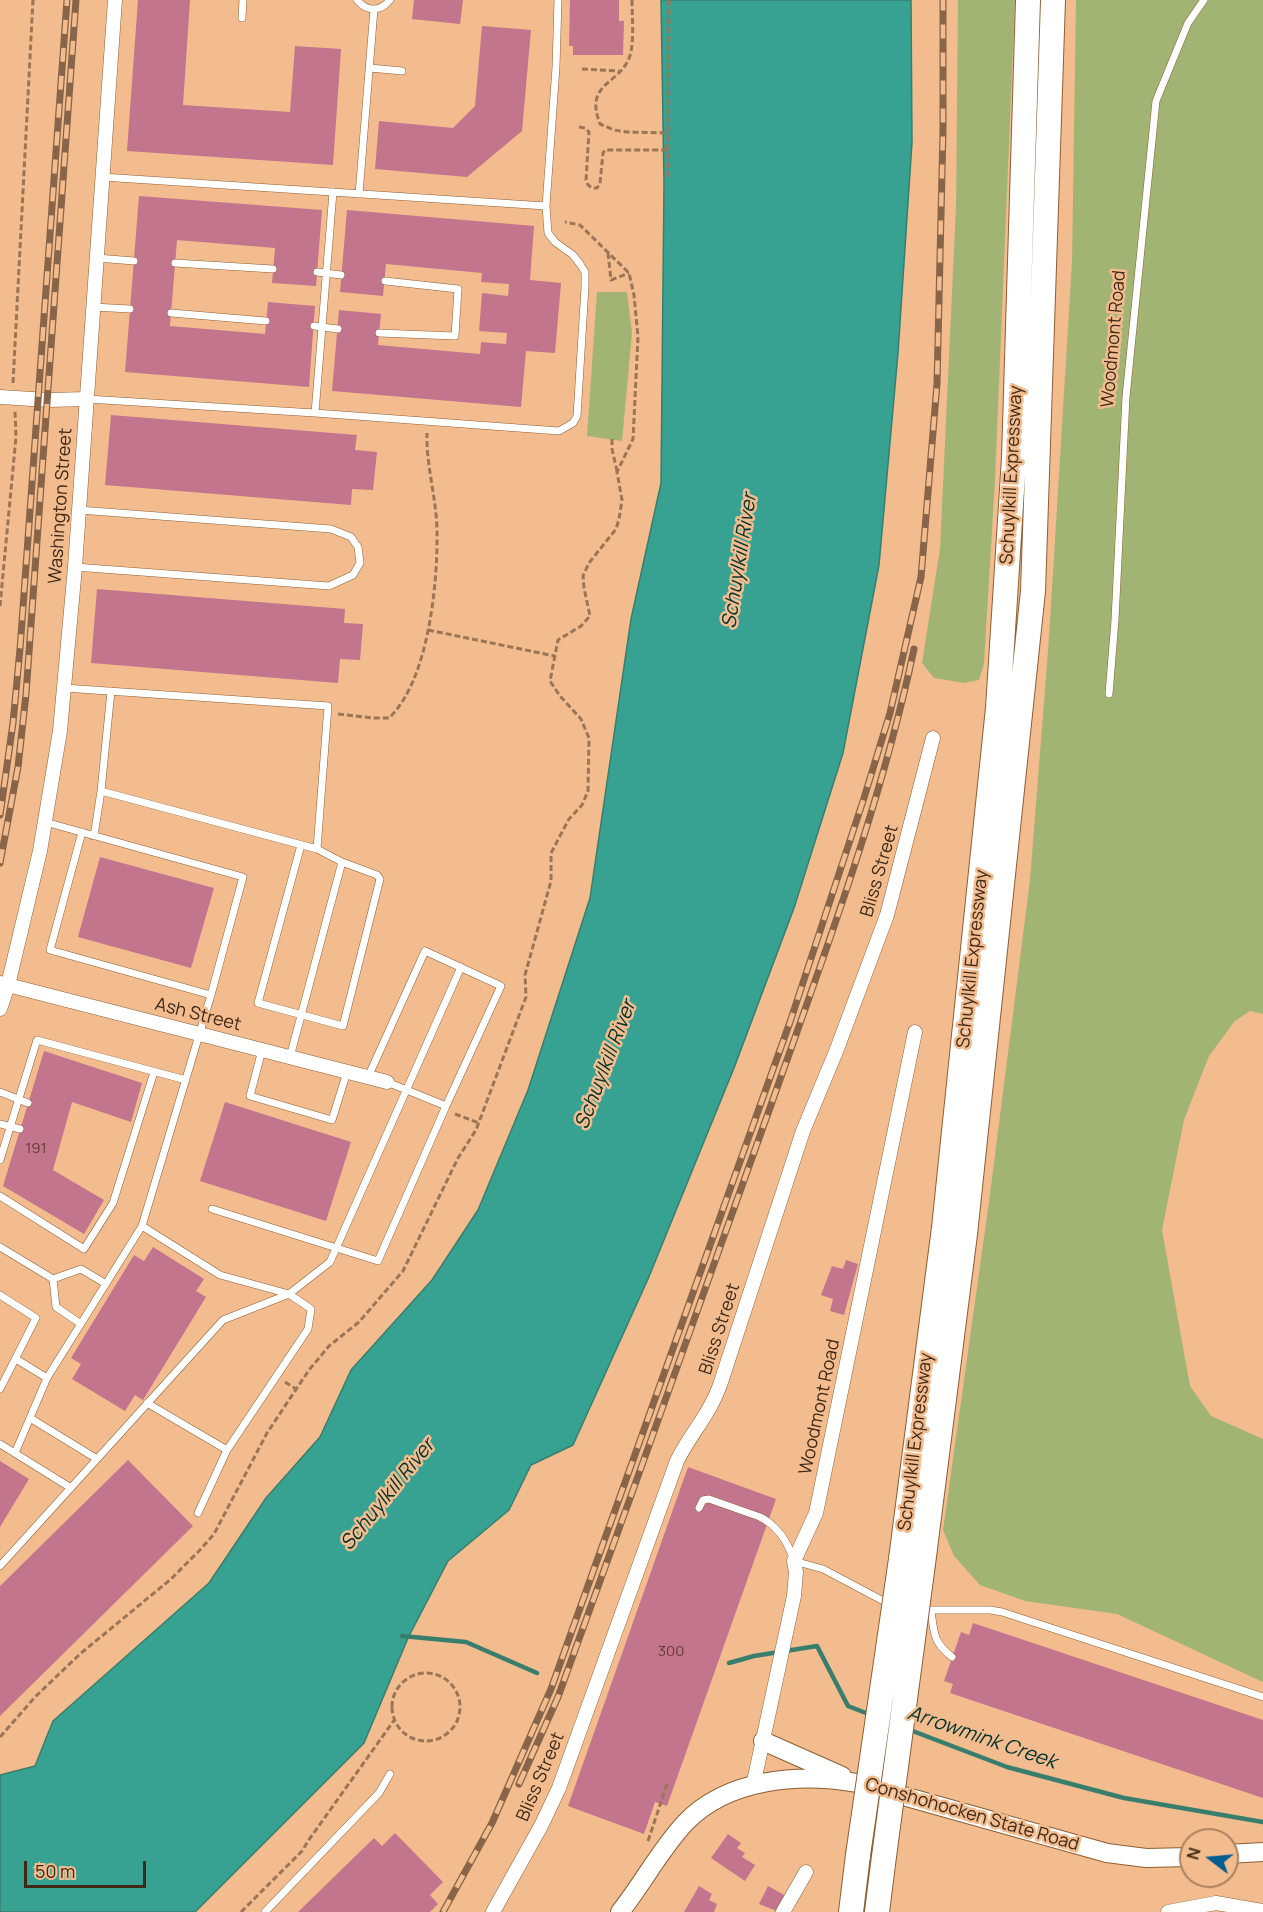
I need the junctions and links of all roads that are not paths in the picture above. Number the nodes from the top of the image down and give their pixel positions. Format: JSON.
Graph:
{"nodes":[{"id":1,"x":115,"y":0,"type":"edge"},
{"id":2,"x":243,"y":0,"type":"edge"},
{"id":3,"x":357,"y":0,"type":"edge"},
{"id":4,"x":390,"y":0,"type":"edge"},
{"id":5,"x":558,"y":0,"type":"edge"},
{"id":6,"x":1028,"y":0,"type":"edge"},
{"id":7,"x":1053,"y":0,"type":"edge"},
{"id":8,"x":1204,"y":0,"type":"edge"},
{"id":9,"x":374,"y":9,"type":"junction"},
{"id":10,"x":242,"y":18,"type":"dead end"},
{"id":11,"x":369,"y":68,"type":"junction"},
{"id":12,"x":402,"y":71,"type":"dead end"},
{"id":13,"x":102,"y":177,"type":"junction"},
{"id":14,"x":333,"y":192,"type":"junction"},
{"id":15,"x":359,"y":194,"type":"junction"},
{"id":16,"x":546,"y":206,"type":"junction"},
{"id":17,"x":97,"y":258,"type":"junction"},
{"id":18,"x":134,"y":261,"type":"dead end"},
{"id":19,"x":175,"y":263,"type":"dead end"},
{"id":20,"x":273,"y":269,"type":"dead end"},
{"id":21,"x":317,"y":272,"type":"dead end"},
{"id":22,"x":327,"y":273,"type":"junction"},
{"id":23,"x":341,"y":275,"type":"dead end"},
{"id":24,"x":385,"y":281,"type":"dead end"},
{"id":25,"x":93,"y":307,"type":"junction"},
{"id":26,"x":130,"y":309,"type":"dead end"},
{"id":27,"x":171,"y":313,"type":"dead end"},
{"id":28,"x":266,"y":321,"type":"dead end"},
{"id":29,"x":314,"y":326,"type":"dead end"},
{"id":30,"x":322,"y":327,"type":"junction"},
{"id":31,"x":338,"y":329,"type":"dead end"},
{"id":32,"x":379,"y":333,"type":"dead end"},
{"id":33,"x":7,"y":397,"type":"edge"},
{"id":34,"x":87,"y":399,"type":"junction"},
{"id":35,"x":315,"y":413,"type":"junction"},
{"id":36,"x":79,"y":510,"type":"junction"},
{"id":37,"x":75,"y":567,"type":"junction"},
{"id":38,"x":64,"y":688,"type":"junction"},
{"id":39,"x":111,"y":691,"type":"junction"},
{"id":40,"x":1109,"y":694,"type":"dead end"},
{"id":41,"x":933,"y":738,"type":"dead end"},
{"id":42,"x":101,"y":791,"type":"junction"},
{"id":43,"x":45,"y":822,"type":"junction"},
{"id":44,"x":82,"y":832,"type":"junction"},
{"id":45,"x":94,"y":836,"type":"junction"},
{"id":46,"x":301,"y":845,"type":"junction"},
{"id":47,"x":317,"y":849,"type":"junction"},
{"id":48,"x":342,"y":862,"type":"junction"},
{"id":49,"x":461,"y":967,"type":"junction"},
{"id":50,"x":4,"y":984,"type":"edge"},
{"id":51,"x":211,"y":995,"type":"junction"},
{"id":52,"x":0,"y":1009,"type":"edge"},
{"id":53,"x":302,"y":1015,"type":"junction"},
{"id":54,"x":915,"y":1032,"type":"dead end"},
{"id":55,"x":200,"y":1034,"type":"junction"},
{"id":56,"x":262,"y":1050,"type":"junction"},
{"id":57,"x":290,"y":1058,"type":"junction"},
{"id":58,"x":154,"y":1072,"type":"junction"},
{"id":59,"x":347,"y":1072,"type":"junction"},
{"id":60,"x":368,"y":1077,"type":"junction"},
{"id":61,"x":186,"y":1080,"type":"junction"},
{"id":62,"x":387,"y":1082,"type":"joint"},
{"id":63,"x":407,"y":1090,"type":"junction"},
{"id":64,"x":0,"y":1092,"type":"edge"},
{"id":65,"x":19,"y":1099,"type":"junction"},
{"id":66,"x":28,"y":1103,"type":"dead end"},
{"id":67,"x":446,"y":1106,"type":"junction"},
{"id":68,"x":0,"y":1124,"type":"edge"},
{"id":69,"x":10,"y":1127,"type":"junction"},
{"id":70,"x":20,"y":1129,"type":"dead end"},
{"id":71,"x":0,"y":1160,"type":"edge"},
{"id":72,"x":0,"y":1196,"type":"edge"},
{"id":73,"x":212,"y":1209,"type":"dead end"},
{"id":74,"x":142,"y":1227,"type":"junction"},
{"id":75,"x":0,"y":1247,"type":"edge"},
{"id":76,"x":337,"y":1248,"type":"junction"},
{"id":77,"x":53,"y":1279,"type":"junction"},
{"id":78,"x":106,"y":1284,"type":"junction"},
{"id":79,"x":289,"y":1294,"type":"junction"},
{"id":80,"x":0,"y":1295,"type":"edge"},
{"id":81,"x":81,"y":1324,"type":"junction"},
{"id":82,"x":16,"y":1359,"type":"junction"},
{"id":83,"x":47,"y":1378,"type":"junction"},
{"id":84,"x":0,"y":1389,"type":"edge"},
{"id":85,"x":147,"y":1403,"type":"junction"},
{"id":86,"x":30,"y":1418,"type":"junction"},
{"id":87,"x":0,"y":1444,"type":"edge"},
{"id":88,"x":227,"y":1450,"type":"junction"},
{"id":89,"x":15,"y":1453,"type":"junction"},
{"id":90,"x":97,"y":1459,"type":"junction"},
{"id":91,"x":71,"y":1488,"type":"junction"},
{"id":92,"x":699,"y":1508,"type":"dead end"},
{"id":93,"x":198,"y":1513,"type":"dead end"},
{"id":94,"x":794,"y":1561,"type":"junction"},
{"id":95,"x":912,"y":1561,"type":"junction"},
{"id":96,"x":0,"y":1566,"type":"edge"},
{"id":97,"x":931,"y":1610,"type":"junction"},
{"id":98,"x":952,"y":1657,"type":"dead end"},
{"id":99,"x":1263,"y":1697,"type":"edge"},
{"id":100,"x":763,"y":1741,"type":"junction"},
{"id":101,"x":390,"y":1774,"type":"dead end"},
{"id":102,"x":857,"y":1783,"type":"junction"},
{"id":103,"x":753,"y":1786,"type":"junction"},
{"id":104,"x":1263,"y":1852,"type":"edge"},
{"id":105,"x":1239,"y":1853,"type":"edge"},
{"id":106,"x":1179,"y":1857,"type":"edge"},
{"id":107,"x":806,"y":1872,"type":"dead end"},
{"id":108,"x":1263,"y":1911,"type":"edge"},
{"id":109,"x":265,"y":1912,"type":"edge"},
{"id":110,"x":493,"y":1912,"type":"edge"},
{"id":111,"x":620,"y":1912,"type":"edge"},
{"id":112,"x":783,"y":1912,"type":"edge"},
{"id":113,"x":851,"y":1912,"type":"edge"},
{"id":114,"x":877,"y":1912,"type":"edge"},
{"id":115,"x":1168,"y":1912,"type":"edge"}],
"edges":[{"from":1,"to":13,"type":"street","name":"Washington Street"},
{"from":2,"to":10,"type":"lane"},
{"from":3,"to":9,"type":"lane"},
{"from":4,"to":9,"type":"lane"},
{"from":5,"to":16,"type":"lane"},
{"from":6,"to":95,"type":"highway","name":"Schuylkill Expressway"},
{"from":7,"to":95,"type":"highway","name":"Schuylkill Expressway"},
{"from":8,"to":40,"type":"lane","name":"Woodmont Road"},
{"from":9,"to":11,"type":"lane"},
{"from":11,"to":12,"type":"lane"},
{"from":11,"to":15,"type":"lane"},
{"from":13,"to":14,"type":"lane"},
{"from":13,"to":17,"type":"street","name":"Washington Street"},
{"from":14,"to":15,"type":"lane"},
{"from":14,"to":22,"type":"lane"},
{"from":15,"to":16,"type":"lane"},
{"from":16,"to":35,"type":"lane"},
{"from":17,"to":18,"type":"lane"},
{"from":17,"to":25,"type":"street","name":"Washington Street"},
{"from":19,"to":20,"type":"lane"},
{"from":21,"to":22,"type":"lane"},
{"from":22,"to":23,"type":"lane"},
{"from":22,"to":30,"type":"lane"},
{"from":24,"to":32,"type":"lane"},
{"from":25,"to":26,"type":"lane"},
{"from":25,"to":34,"type":"street","name":"Washington Street"},
{"from":27,"to":28,"type":"lane"},
{"from":29,"to":30,"type":"lane"},
{"from":30,"to":31,"type":"lane"},
{"from":30,"to":35,"type":"lane"},
{"from":33,"to":34,"type":"street"},
{"from":34,"to":35,"type":"lane"},
{"from":34,"to":36,"type":"street","name":"Washington Street"},
{"from":36,"to":37,"type":"street","name":"Washington Street"},
{"from":36,"to":37,"type":"lane"},
{"from":37,"to":38,"type":"street","name":"Washington Street"},
{"from":38,"to":39,"type":"lane"},
{"from":38,"to":43,"type":"street","name":"Washington Street"},
{"from":39,"to":42,"type":"lane"},
{"from":39,"to":47,"type":"lane"},
{"from":41,"to":110,"type":"street","name":"Bliss Street"},
{"from":42,"to":45,"type":"lane"},
{"from":42,"to":46,"type":"lane"},
{"from":43,"to":44,"type":"lane"},
{"from":43,"to":50,"type":"street","name":"Washington Street"},
{"from":44,"to":45,"type":"lane"},
{"from":44,"to":51,"type":"lane"},
{"from":45,"to":51,"type":"lane"},
{"from":46,"to":47,"type":"lane"},
{"from":46,"to":53,"type":"lane"},
{"from":47,"to":48,"type":"lane"},
{"from":48,"to":53,"type":"lane"},
{"from":48,"to":53,"type":"lane"},
{"from":49,"to":60,"type":"lane"},
{"from":49,"to":63,"type":"lane"},
{"from":49,"to":67,"type":"lane"},
{"from":50,"to":52,"type":"street","name":"Washington Street"},
{"from":50,"to":55,"type":"street","name":"Ash Street"},
{"from":51,"to":55,"type":"lane"},
{"from":53,"to":57,"type":"lane"},
{"from":54,"to":94,"type":"street","name":"Woodmont Road"},
{"from":55,"to":56,"type":"street","name":"Ash Street"},
{"from":55,"to":61,"type":"lane"},
{"from":56,"to":57,"type":"street","name":"Ash Street"},
{"from":56,"to":59,"type":"lane"},
{"from":57,"to":59,"type":"street","name":"Ash Street"},
{"from":58,"to":61,"type":"lane"},
{"from":58,"to":65,"type":"lane"},
{"from":58,"to":72,"type":"lane"},
{"from":59,"to":60,"type":"street","name":"Ash Street"},
{"from":60,"to":62,"type":"street","name":"Ash Street"},
{"from":61,"to":74,"type":"lane"},
{"from":62,"to":63,"type":"lane"},
{"from":63,"to":67,"type":"lane"},
{"from":63,"to":76,"type":"lane"},
{"from":64,"to":65,"type":"lane"},
{"from":65,"to":66,"type":"lane"},
{"from":65,"to":69,"type":"lane"},
{"from":67,"to":76,"type":"lane"},
{"from":68,"to":69,"type":"lane"},
{"from":69,"to":70,"type":"lane"},
{"from":69,"to":71,"type":"lane"},
{"from":73,"to":76,"type":"lane"},
{"from":74,"to":78,"type":"lane"},
{"from":74,"to":79,"type":"lane"},
{"from":75,"to":77,"type":"lane"},
{"from":76,"to":79,"type":"lane"},
{"from":77,"to":78,"type":"lane"},
{"from":77,"to":81,"type":"lane"},
{"from":78,"to":81,"type":"lane"},
{"from":79,"to":85,"type":"lane"},
{"from":79,"to":88,"type":"lane"},
{"from":80,"to":82,"type":"lane"},
{"from":81,"to":83,"type":"lane"},
{"from":82,"to":83,"type":"lane"},
{"from":82,"to":84,"type":"lane"},
{"from":83,"to":86,"type":"lane"},
{"from":85,"to":88,"type":"lane"},
{"from":85,"to":90,"type":"lane"},
{"from":86,"to":89,"type":"lane"},
{"from":86,"to":90,"type":"lane"},
{"from":87,"to":89,"type":"lane"},
{"from":88,"to":93,"type":"lane"},
{"from":89,"to":91,"type":"lane"},
{"from":90,"to":91,"type":"lane"},
{"from":91,"to":96,"type":"lane"},
{"from":92,"to":94,"type":"lane"},
{"from":94,"to":97,"type":"lane"},
{"from":94,"to":100,"type":"street","name":"Woodmont Road"},
{"from":95,"to":113,"type":"highway","name":"Schuylkill Expressway","bridge":true},
{"from":95,"to":114,"type":"highway","name":"Schuylkill Expressway","bridge":true},
{"from":97,"to":98,"type":"lane"},
{"from":97,"to":99,"type":"lane"},
{"from":100,"to":102,"type":"main road"},
{"from":100,"to":103,"type":"street","name":"Woodmont Road"},
{"from":101,"to":109,"type":"lane"},
{"from":102,"to":103,"type":"main road","name":"Conshohocken State Road"},
{"from":102,"to":106,"type":"main road","name":"Conshohocken State Road"},
{"from":103,"to":111,"type":"main road","name":"Conshohocken State Road"},
{"from":104,"to":105,"type":"main road"},
{"from":107,"to":112,"type":"street"},
{"from":108,"to":115,"type":"street"}]}
